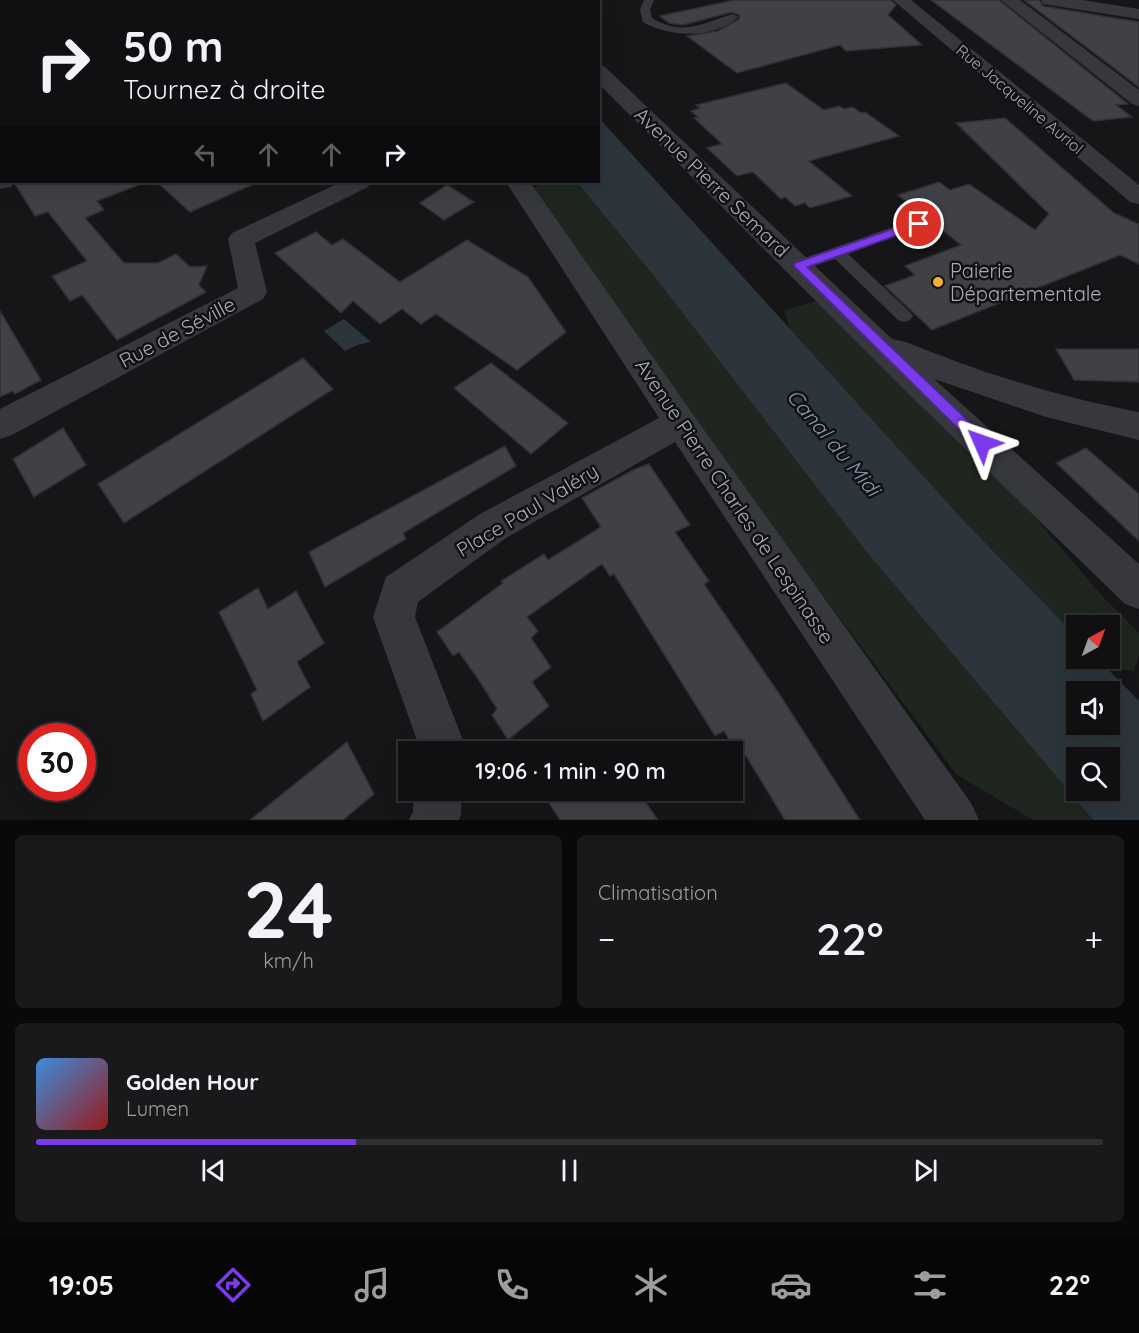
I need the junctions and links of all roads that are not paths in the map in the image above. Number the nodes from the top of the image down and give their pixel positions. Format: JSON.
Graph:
{"nodes":[{"id":1,"x":649,"y":0,"type":"edge"},
{"id":2,"x":901,"y":0,"type":"edge"},
{"id":3,"x":1009,"y":0,"type":"edge"},
{"id":4,"x":1049,"y":0,"type":"edge"},
{"id":5,"x":1139,"y":14,"type":"edge"},
{"id":6,"x":733,"y":17,"type":"dead end"},
{"id":7,"x":1098,"y":61,"type":"dead end"},
{"id":8,"x":1129,"y":67,"type":"dead end"},
{"id":9,"x":600,"y":73,"type":"edge"},
{"id":10,"x":1139,"y":100,"type":"edge"},
{"id":11,"x":357,"y":183,"type":"edge"},
{"id":12,"x":519,"y":183,"type":"edge"},
{"id":13,"x":1139,"y":197,"type":"edge"},
{"id":14,"x":919,"y":224,"type":"dead end"},
{"id":15,"x":838,"y":253,"type":"junction"},
{"id":16,"x":799,"y":266,"type":"junction"},
{"id":17,"x":904,"y":316,"type":"dead end"},
{"id":18,"x":877,"y":342,"type":"junction"},
{"id":19,"x":680,"y":423,"type":"junction"},
{"id":20,"x":0,"y":425,"type":"edge"},
{"id":21,"x":1139,"y":426,"type":"edge"},
{"id":22,"x":1139,"y":590,"type":"edge"},
{"id":23,"x":440,"y":741,"type":"edge"},
{"id":24,"x":438,"y":801,"type":"edge"},
{"id":25,"x":434,"y":820,"type":"edge"},
{"id":26,"x":954,"y":820,"type":"edge"}],
"edges":[{"from":1,"to":6,"type":"lane"},
{"from":2,"to":13,"type":"street","name":"Rue Jacqueline Auriol"},
{"from":3,"to":10,"type":"street"},
{"from":4,"to":5,"type":"street"},
{"from":7,"to":8,"type":"street"},
{"from":9,"to":16,"type":"street","name":"Avenue Pierre Semard"},
{"from":11,"to":20,"type":"street","name":"Rue de Séville"},
{"from":12,"to":19,"type":"street","name":"Avenue Pierre Charles de Lespinasse"},
{"from":14,"to":15,"type":"lane"},
{"from":15,"to":16,"type":"lane"},
{"from":15,"to":17,"type":"lane"},
{"from":16,"to":18,"type":"street","name":"Avenue Pierre Semard"},
{"from":18,"to":21,"type":"street"},
{"from":18,"to":22,"type":"street","name":"Avenue Pierre Semard"},
{"from":19,"to":23,"type":"street","name":"Place Paul Valéry"},
{"from":19,"to":26,"type":"street","name":"Avenue Pierre Charles de Lespinasse"},
{"from":24,"to":25,"type":"street"}]}
